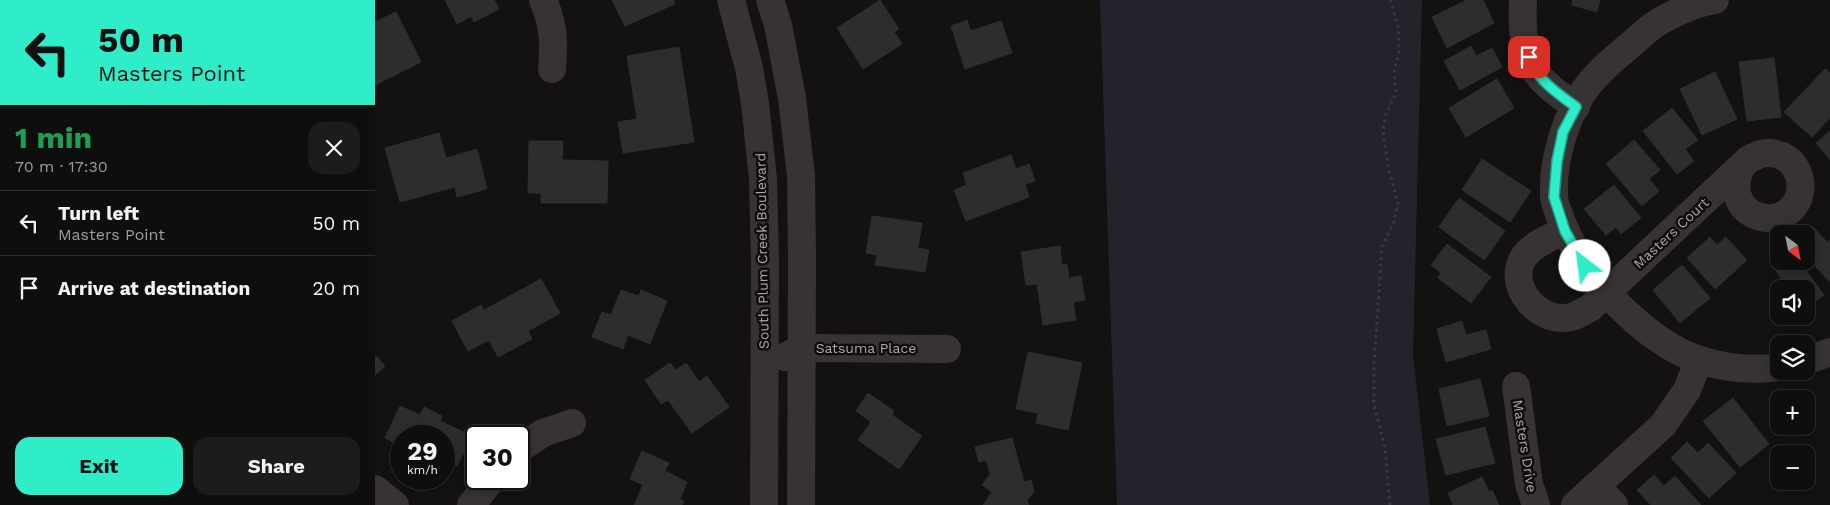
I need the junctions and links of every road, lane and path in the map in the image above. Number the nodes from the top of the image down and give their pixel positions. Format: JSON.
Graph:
{"nodes":[{"id":1,"x":543,"y":0,"type":"edge"},
{"id":2,"x":731,"y":0,"type":"edge"},
{"id":3,"x":770,"y":0,"type":"edge"},
{"id":4,"x":1391,"y":0,"type":"edge"},
{"id":5,"x":1523,"y":0,"type":"edge"},
{"id":6,"x":1715,"y":0,"type":"edge"},
{"id":7,"x":552,"y":69,"type":"dead end"},
{"id":8,"x":1576,"y":107,"type":"junction"},
{"id":9,"x":1741,"y":167,"type":"dead end"},
{"id":10,"x":1565,"y":231,"type":"junction"},
{"id":11,"x":1607,"y":292,"type":"junction"},
{"id":12,"x":801,"y":348,"type":"junction"},
{"id":13,"x":947,"y":349,"type":"dead end"},
{"id":14,"x":1830,"y":352,"type":"edge"},
{"id":15,"x":1815,"y":358,"type":"edge"},
{"id":16,"x":1699,"y":360,"type":"junction"},
{"id":17,"x":1770,"y":367,"type":"edge"},
{"id":18,"x":764,"y":377,"type":"junction"},
{"id":19,"x":1516,"y":386,"type":"dead end"},
{"id":20,"x":572,"y":423,"type":"dead end"},
{"id":21,"x":530,"y":442,"type":"edge"},
{"id":22,"x":375,"y":489,"type":"edge"},
{"id":23,"x":483,"y":490,"type":"edge"},
{"id":24,"x":1605,"y":496,"type":"edge"},
{"id":25,"x":395,"y":505,"type":"edge"},
{"id":26,"x":471,"y":505,"type":"edge"},
{"id":27,"x":764,"y":505,"type":"edge"},
{"id":28,"x":801,"y":505,"type":"edge"},
{"id":29,"x":1390,"y":505,"type":"edge"},
{"id":30,"x":1536,"y":505,"type":"edge"},
{"id":31,"x":1575,"y":505,"type":"edge"}],
"edges":[{"from":1,"to":7,"type":"street"},
{"from":2,"to":18,"type":"street","name":"South Plum Creek Boulevard"},
{"from":3,"to":12,"type":"street"},
{"from":4,"to":29,"type":"path"},
{"from":5,"to":8,"type":"street"},
{"from":6,"to":8,"type":"street"},
{"from":8,"to":10,"type":"street"},
{"from":9,"to":11,"type":"street","name":"Masters Court"},
{"from":10,"to":11,"type":"street"},
{"from":10,"to":11,"type":"street","name":"Masters Court"},
{"from":11,"to":16,"type":"street"},
{"from":12,"to":13,"type":"street","name":"Satsuma Place"},
{"from":12,"to":18,"type":"street","name":"Satsuma Place"},
{"from":12,"to":28,"type":"street"},
{"from":14,"to":15,"type":"street"},
{"from":16,"to":17,"type":"street"},
{"from":16,"to":24,"type":"street"},
{"from":18,"to":27,"type":"street","name":"South Plum Creek Boulevard"},
{"from":19,"to":30,"type":"street","name":"Masters Drive"},
{"from":20,"to":21,"type":"street"},
{"from":22,"to":25,"type":"street"},
{"from":23,"to":26,"type":"street"},
{"from":24,"to":31,"type":"street"}]}
